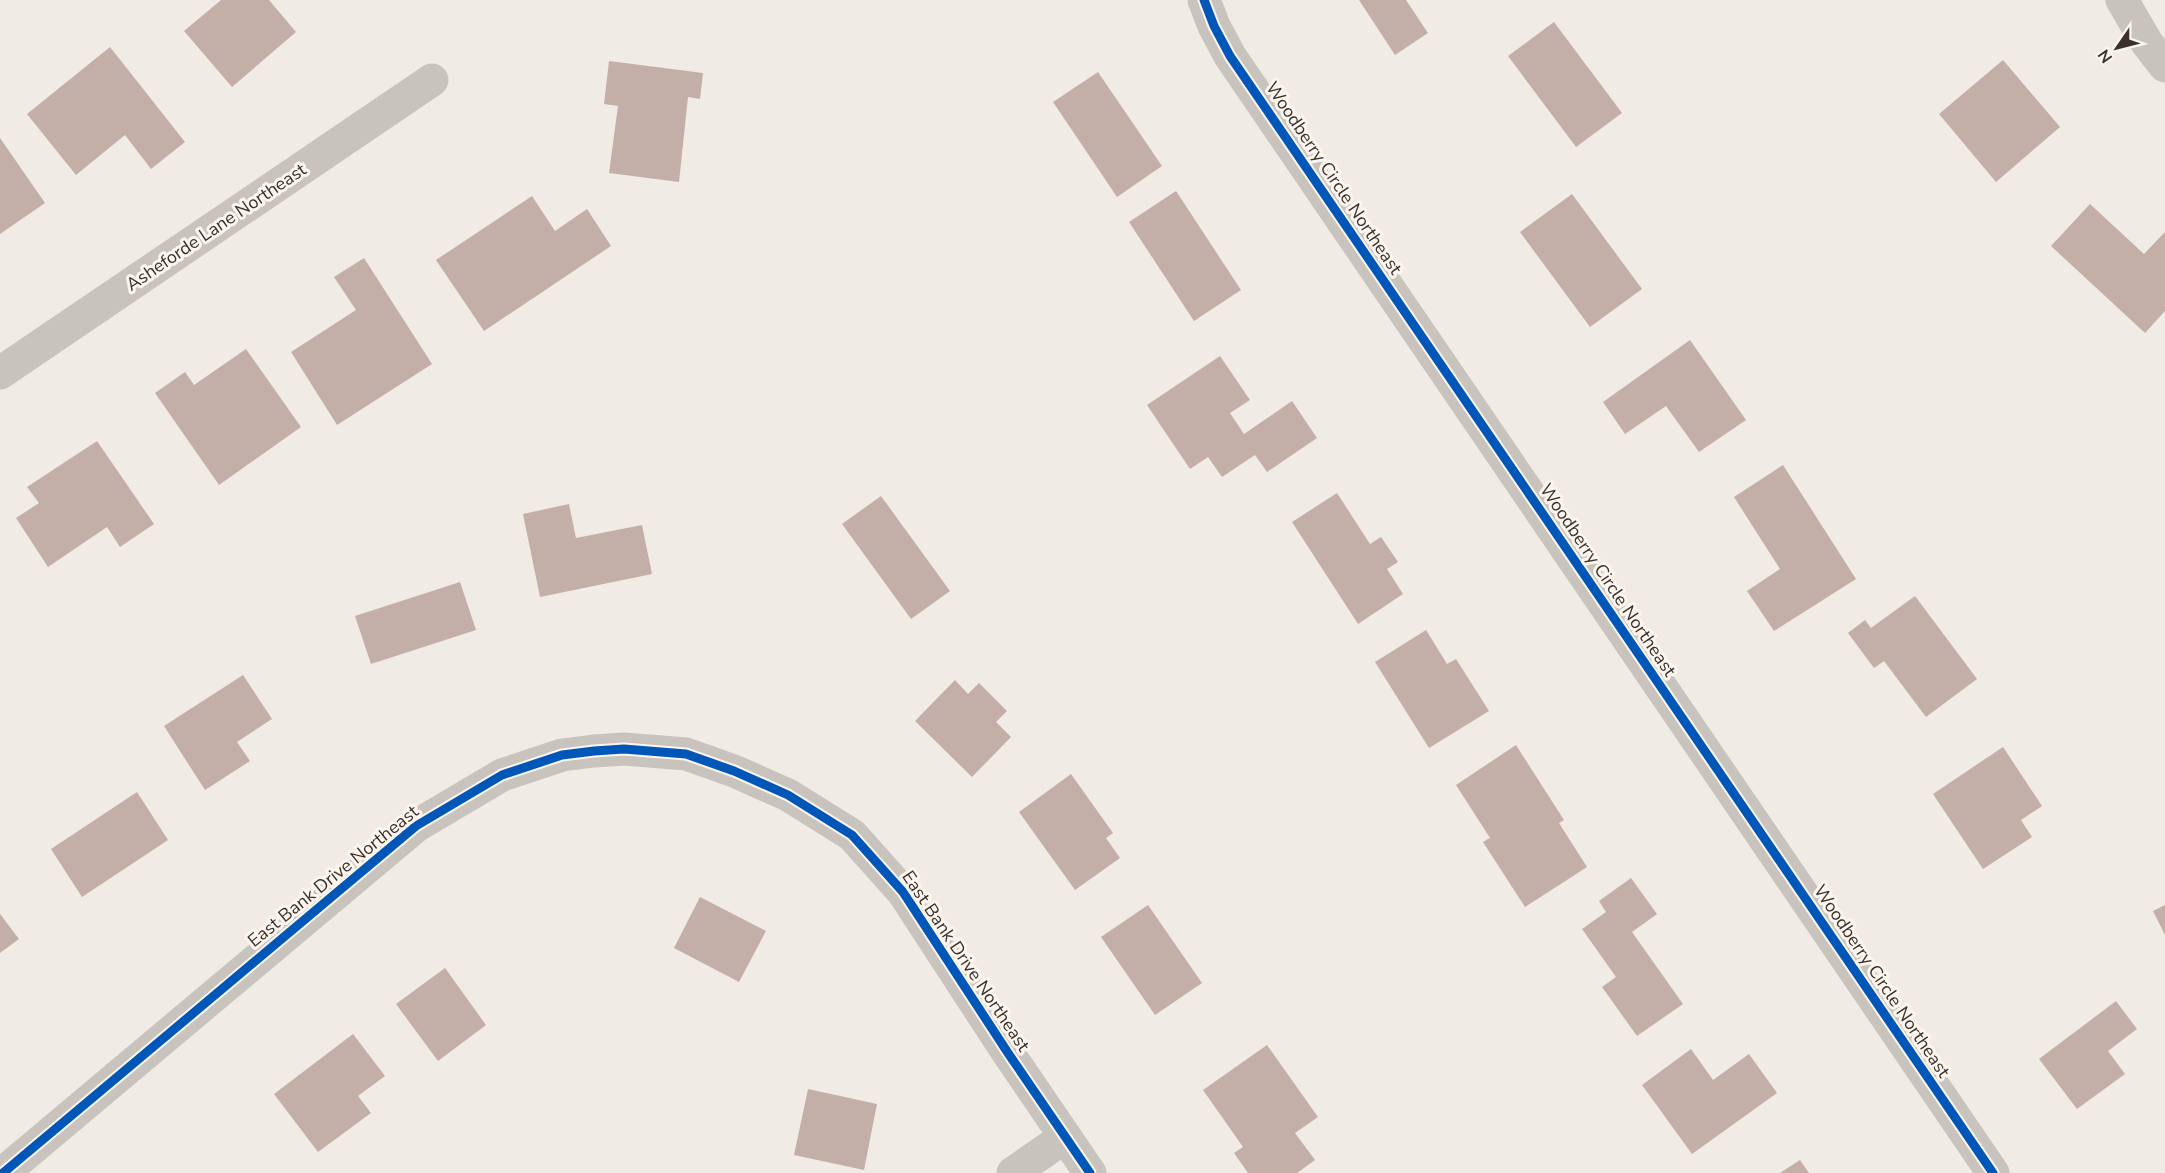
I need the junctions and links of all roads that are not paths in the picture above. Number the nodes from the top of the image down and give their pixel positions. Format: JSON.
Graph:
{"nodes":[{"id":1,"x":1204,"y":0,"type":"edge"},
{"id":2,"x":2122,"y":0,"type":"edge"},
{"id":3,"x":2165,"y":66,"type":"edge"},
{"id":4,"x":432,"y":80,"type":"dead end"},
{"id":5,"x":0,"y":373,"type":"edge"},
{"id":6,"x":1065,"y":1137,"type":"junction"},
{"id":7,"x":3,"y":1173,"type":"edge"},
{"id":8,"x":1013,"y":1173,"type":"edge"},
{"id":9,"x":1090,"y":1173,"type":"edge"},
{"id":10,"x":1993,"y":1173,"type":"edge"}],
"edges":[{"from":1,"to":10,"type":"street","name":"Woodberry Circle Northeast"},
{"from":2,"to":3,"type":"street"},
{"from":4,"to":5,"type":"street","name":"Asheforde Lane Northeast"},
{"from":6,"to":7,"type":"street","name":"East Bank Drive Northeast"},
{"from":6,"to":8,"type":"street"},
{"from":6,"to":9,"type":"street","name":"East Bank Drive Northeast"}]}
